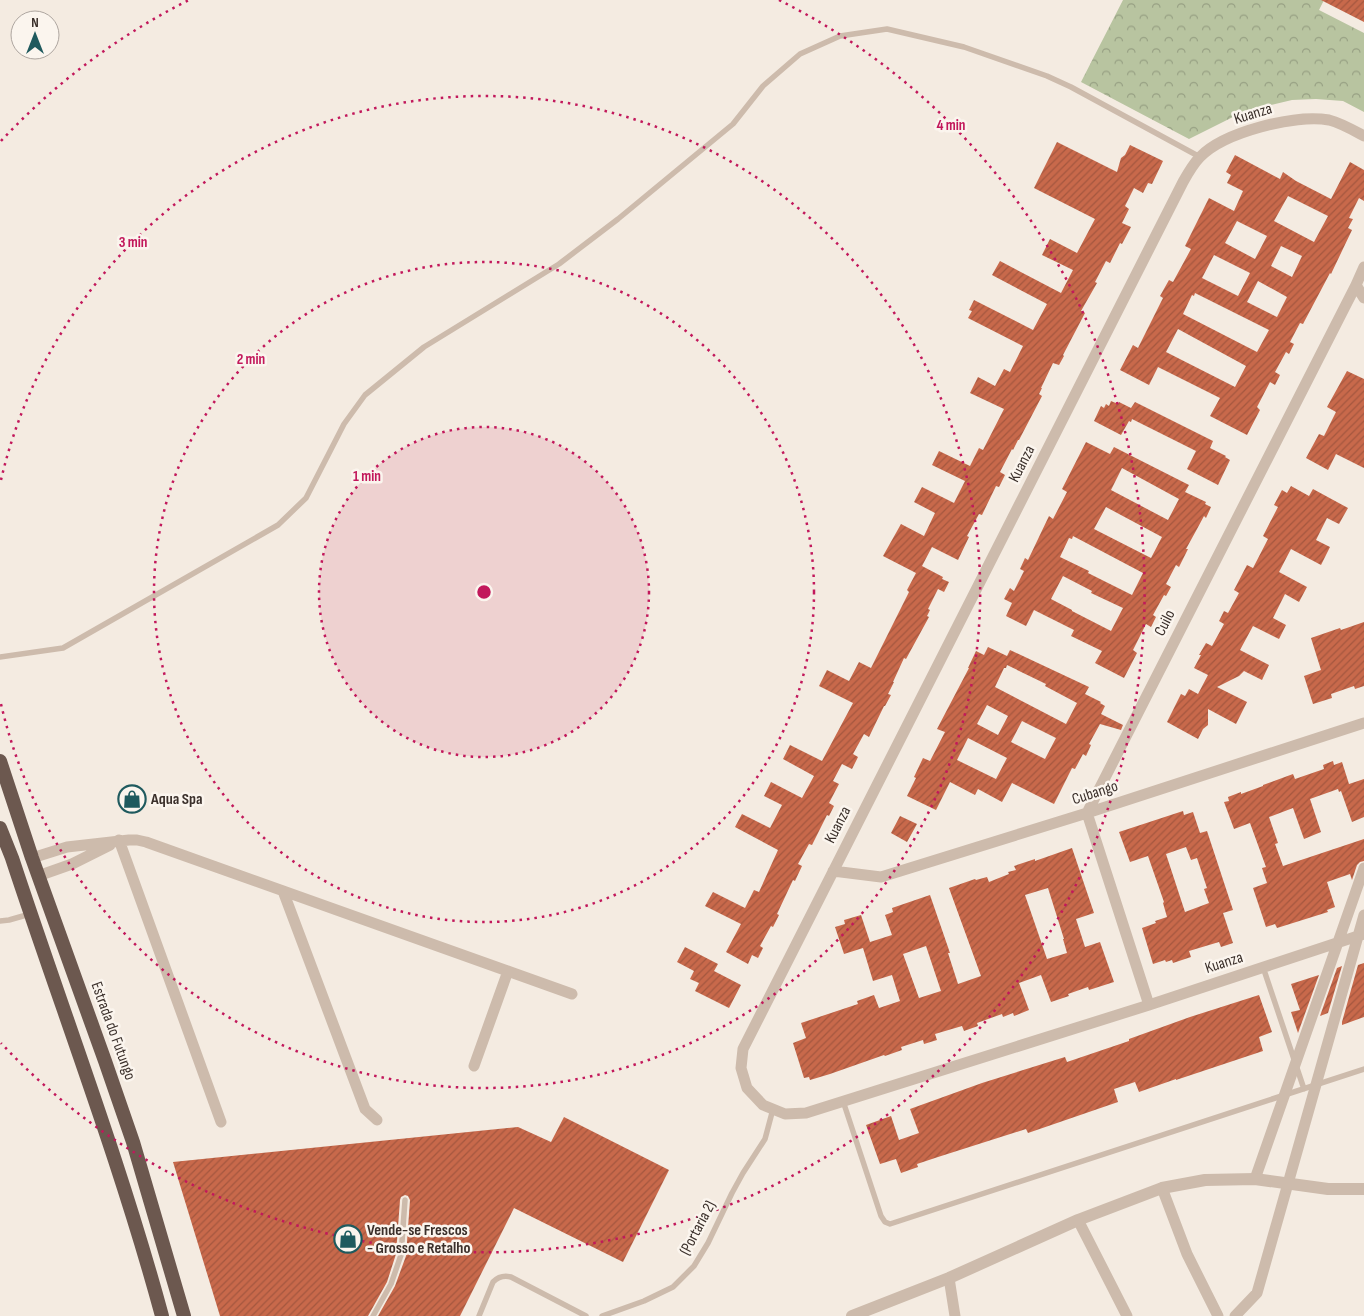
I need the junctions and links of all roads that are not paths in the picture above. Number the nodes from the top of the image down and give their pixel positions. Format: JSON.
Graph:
{"nodes":[{"id":1,"x":1364,"y":136,"type":"edge"},
{"id":2,"x":1200,"y":157,"type":"junction"},
{"id":3,"x":1364,"y":267,"type":"edge"},
{"id":4,"x":1356,"y":286,"type":"junction"},
{"id":5,"x":1364,"y":298,"type":"edge"},
{"id":6,"x":0,"y":657,"type":"edge"},
{"id":7,"x":1364,"y":724,"type":"edge"},
{"id":8,"x":0,"y":761,"type":"edge"},
{"id":9,"x":1087,"y":813,"type":"junction"},
{"id":10,"x":0,"y":828,"type":"edge"},
{"id":11,"x":118,"y":840,"type":"junction"},
{"id":12,"x":32,"y":858,"type":"junction"},
{"id":13,"x":1364,"y":868,"type":"edge"},
{"id":14,"x":833,"y":871,"type":"junction"},
{"id":15,"x":38,"y":876,"type":"junction"},
{"id":16,"x":283,"y":891,"type":"junction"},
{"id":17,"x":30,"y":914,"type":"junction"},
{"id":18,"x":1364,"y":915,"type":"edge"},
{"id":19,"x":0,"y":921,"type":"edge"},
{"id":20,"x":1364,"y":934,"type":"edge"},
{"id":21,"x":508,"y":971,"type":"junction"},
{"id":22,"x":1265,"y":973,"type":"dead end"},
{"id":23,"x":572,"y":994,"type":"dead end"},
{"id":24,"x":1149,"y":1005,"type":"junction"},
{"id":25,"x":474,"y":1066,"type":"dead end"},
{"id":26,"x":1364,"y":1069,"type":"edge"},
{"id":27,"x":1304,"y":1089,"type":"junction"},
{"id":28,"x":843,"y":1101,"type":"junction"},
{"id":29,"x":773,"y":1109,"type":"junction"},
{"id":30,"x":377,"y":1120,"type":"dead end"},
{"id":31,"x":221,"y":1122,"type":"dead end"},
{"id":32,"x":1255,"y":1179,"type":"junction"},
{"id":33,"x":1162,"y":1188,"type":"junction"},
{"id":34,"x":1364,"y":1189,"type":"edge"},
{"id":35,"x":405,"y":1200,"type":"dead end"},
{"id":36,"x":1078,"y":1220,"type":"junction"},
{"id":37,"x":949,"y":1278,"type":"junction"},
{"id":38,"x":162,"y":1316,"type":"edge"},
{"id":39,"x":184,"y":1316,"type":"edge"},
{"id":40,"x":373,"y":1316,"type":"edge"},
{"id":41,"x":479,"y":1316,"type":"edge"},
{"id":42,"x":586,"y":1316,"type":"edge"},
{"id":43,"x":602,"y":1316,"type":"edge"},
{"id":44,"x":852,"y":1316,"type":"edge"},
{"id":45,"x":955,"y":1316,"type":"edge"},
{"id":46,"x":1127,"y":1316,"type":"edge"},
{"id":47,"x":1218,"y":1316,"type":"edge"},
{"id":48,"x":1235,"y":1316,"type":"edge"}],
"edges":[{"from":1,"to":2,"type":"street","name":"Kuanza"},
{"from":2,"to":6,"type":"lane"},
{"from":2,"to":14,"type":"street","name":"Kuanza"},
{"from":3,"to":4,"type":"street","name":"Cuilo"},
{"from":4,"to":5,"type":"street"},
{"from":4,"to":9,"type":"street","name":"Cuilo"},
{"from":7,"to":9,"type":"street","name":"Cubango"},
{"from":8,"to":12,"type":"highway","name":"Estrada do Futungo"},
{"from":9,"to":14,"type":"street","name":"Cubango"},
{"from":9,"to":24,"type":"street"},
{"from":10,"to":17,"type":"highway"},
{"from":11,"to":12,"type":"street"},
{"from":11,"to":15,"type":"street"},
{"from":11,"to":16,"type":"street"},
{"from":11,"to":31,"type":"street"},
{"from":12,"to":15,"type":"highway","name":"Estrada do Futungo"},
{"from":13,"to":32,"type":"street"},
{"from":14,"to":29,"type":"street","name":"Kuanza"},
{"from":15,"to":39,"type":"highway","name":"Estrada do Futungo"},
{"from":16,"to":21,"type":"street"},
{"from":16,"to":30,"type":"street"},
{"from":17,"to":19,"type":"lane"},
{"from":17,"to":38,"type":"highway"},
{"from":18,"to":48,"type":"street"},
{"from":20,"to":24,"type":"street","name":"Kuanza"},
{"from":21,"to":23,"type":"street"},
{"from":21,"to":25,"type":"street"},
{"from":22,"to":27,"type":"lane"},
{"from":24,"to":28,"type":"street","name":"Kuanza"},
{"from":26,"to":27,"type":"lane"},
{"from":27,"to":28,"type":"lane"},
{"from":28,"to":29,"type":"street","name":"Kuanza"},
{"from":29,"to":43,"type":"lane","name":"(Portaria 2)"},
{"from":32,"to":33,"type":"street"},
{"from":32,"to":34,"type":"street"},
{"from":33,"to":36,"type":"street"},
{"from":33,"to":47,"type":"street"},
{"from":35,"to":40,"type":"lane"},
{"from":36,"to":37,"type":"street"},
{"from":36,"to":46,"type":"street"},
{"from":37,"to":44,"type":"street"},
{"from":37,"to":45,"type":"street"},
{"from":41,"to":42,"type":"lane"}]}
